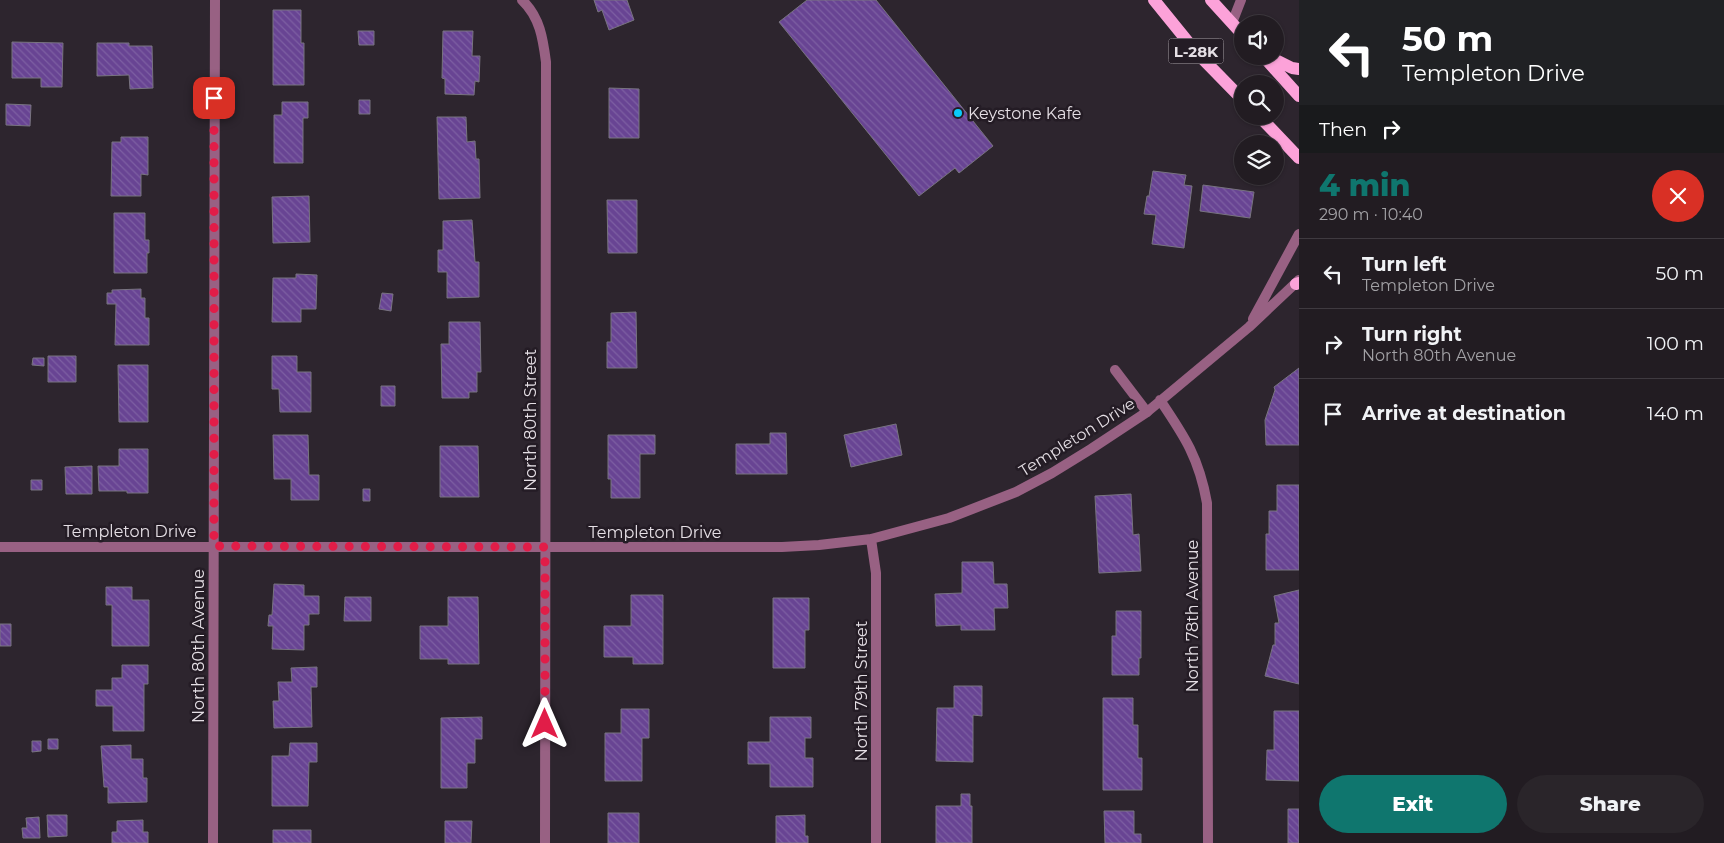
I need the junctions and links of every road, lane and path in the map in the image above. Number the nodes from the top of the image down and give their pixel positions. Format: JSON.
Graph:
{"nodes":[{"id":1,"x":215,"y":0,"type":"edge"},
{"id":2,"x":1154,"y":0,"type":"edge"},
{"id":3,"x":1211,"y":0,"type":"edge"},
{"id":4,"x":1241,"y":0,"type":"edge"},
{"id":5,"x":523,"y":1,"type":"edge"},
{"id":6,"x":1232,"y":23,"type":"joint"},
{"id":7,"x":1284,"y":64,"type":"edge"},
{"id":8,"x":1271,"y":65,"type":"edge"},
{"id":9,"x":1299,"y":69,"type":"edge"},
{"id":10,"x":1234,"y":91,"type":"edge"},
{"id":11,"x":1299,"y":96,"type":"edge"},
{"id":12,"x":1268,"y":125,"type":"edge"},
{"id":13,"x":1299,"y":158,"type":"edge"},
{"id":14,"x":1299,"y":234,"type":"edge"},
{"id":15,"x":1298,"y":283,"type":"edge"},
{"id":16,"x":1249,"y":327,"type":"junction"},
{"id":17,"x":1115,"y":370,"type":"dead end"},
{"id":18,"x":1160,"y":400,"type":"junction"},
{"id":19,"x":1147,"y":412,"type":"junction"},
{"id":20,"x":871,"y":539,"type":"junction"},
{"id":21,"x":0,"y":546,"type":"edge"},
{"id":22,"x":214,"y":546,"type":"junction"},
{"id":23,"x":545,"y":547,"type":"junction"},
{"id":24,"x":213,"y":843,"type":"edge"},
{"id":25,"x":544,"y":843,"type":"edge"},
{"id":26,"x":876,"y":843,"type":"edge"},
{"id":27,"x":1208,"y":843,"type":"edge"}],
"edges":[{"from":1,"to":22,"type":"street","name":"North 80th Avenue"},
{"from":2,"to":10,"type":"main road","number":"L-28K"},
{"from":3,"to":6,"type":"main road","number":"L-28K"},
{"from":4,"to":6,"type":"street"},
{"from":5,"to":23,"type":"street","name":"North 80th Street"},
{"from":7,"to":9,"type":"main road"},
{"from":8,"to":11,"type":"main road"},
{"from":12,"to":13,"type":"main road"},
{"from":14,"to":16,"type":"street","name":"Templeton Drive"},
{"from":15,"to":16,"type":"street","name":"Templeton Drive"},
{"from":16,"to":18,"type":"street","name":"Templeton Drive"},
{"from":17,"to":19,"type":"street"},
{"from":18,"to":19,"type":"street","name":"Templeton Drive"},
{"from":18,"to":27,"type":"street","name":"North 78th Avenue"},
{"from":19,"to":20,"type":"street","name":"Templeton Drive"},
{"from":20,"to":23,"type":"street","name":"Templeton Drive"},
{"from":20,"to":26,"type":"street","name":"North 79th Street"},
{"from":21,"to":22,"type":"street","name":"Templeton Drive"},
{"from":22,"to":23,"type":"street","name":"Templeton Drive"},
{"from":22,"to":24,"type":"street","name":"North 80th Avenue"},
{"from":23,"to":25,"type":"street","name":"North 80th Street"}]}
